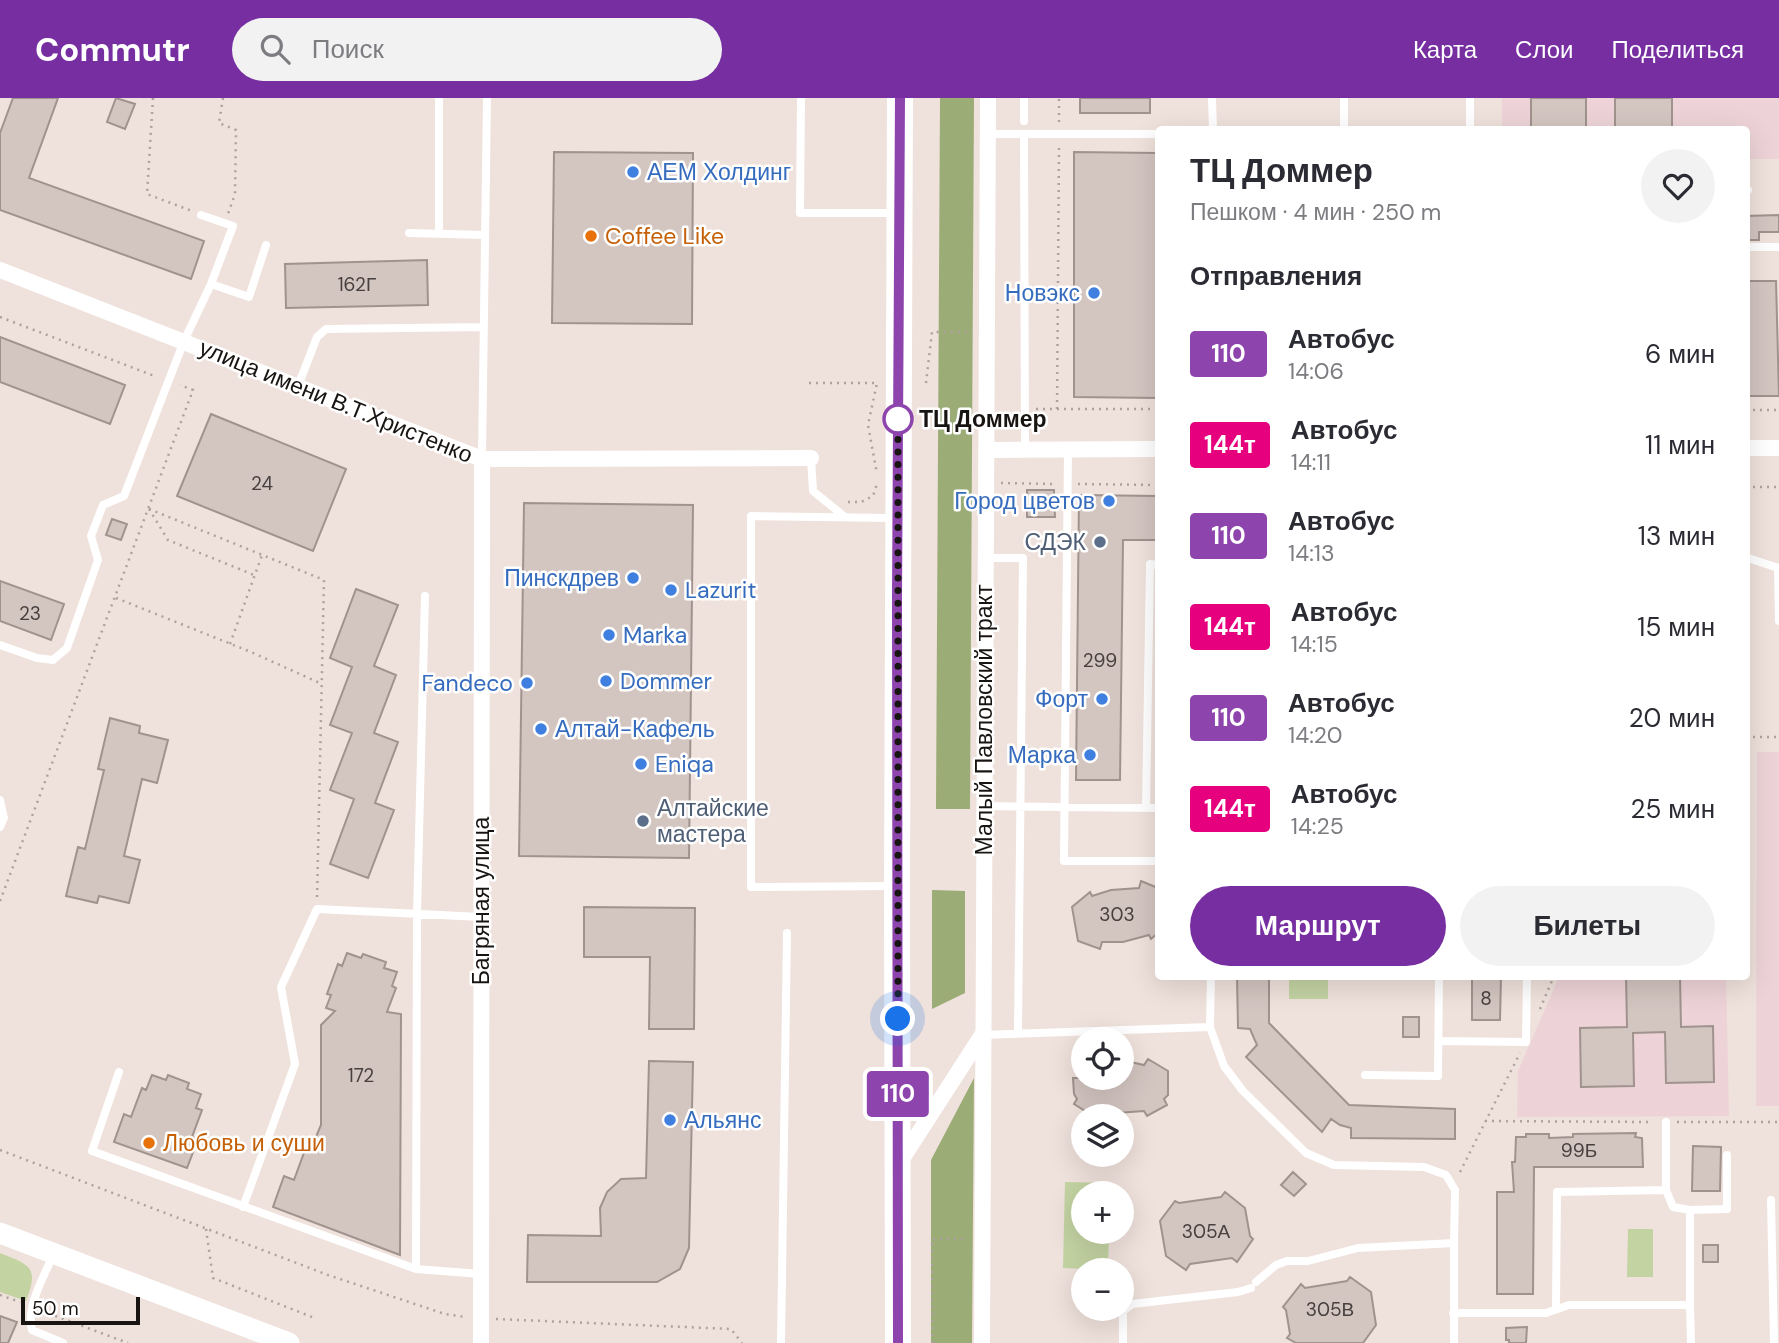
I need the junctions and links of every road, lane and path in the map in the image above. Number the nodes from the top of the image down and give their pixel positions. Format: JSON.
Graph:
{"nodes":[{"id":1,"x":153,"y":98,"type":"edge"},
{"id":2,"x":223,"y":98,"type":"edge"},
{"id":3,"x":439,"y":98,"type":"edge"},
{"id":4,"x":487,"y":98,"type":"edge"},
{"id":5,"x":801,"y":98,"type":"edge"},
{"id":6,"x":900,"y":98,"type":"edge"},
{"id":7,"x":988,"y":98,"type":"edge"},
{"id":8,"x":1024,"y":98,"type":"edge"},
{"id":9,"x":1059,"y":98,"type":"edge"},
{"id":10,"x":1212,"y":98,"type":"edge"},
{"id":11,"x":1344,"y":98,"type":"edge"},
{"id":12,"x":1470,"y":98,"type":"edge"},
{"id":13,"x":1024,"y":121,"type":"dead end"},
{"id":14,"x":1213,"y":126,"type":"edge"},
{"id":15,"x":1344,"y":126,"type":"edge"},
{"id":16,"x":1470,"y":126,"type":"edge"},
{"id":17,"x":989,"y":134,"type":"junction"},
{"id":18,"x":1024,"y":134,"type":"junction"},
{"id":19,"x":1059,"y":134,"type":"junction"},
{"id":20,"x":1155,"y":134,"type":"edge"},
{"id":21,"x":899,"y":214,"type":"junction"},
{"id":22,"x":201,"y":215,"type":"joint"},
{"id":23,"x":225,"y":223,"type":"junction"},
{"id":24,"x":439,"y":232,"type":"junction"},
{"id":25,"x":409,"y":233,"type":"dead end"},
{"id":26,"x":485,"y":235,"type":"junction"},
{"id":27,"x":266,"y":244,"type":"dead end"},
{"id":28,"x":1750,"y":247,"type":"edge"},
{"id":29,"x":1779,"y":247,"type":"edge"},
{"id":30,"x":0,"y":270,"type":"edge"},
{"id":31,"x":211,"y":284,"type":"junction"},
{"id":32,"x":0,"y":317,"type":"edge"},
{"id":33,"x":484,"y":327,"type":"junction"},
{"id":34,"x":986,"y":332,"type":"junction"},
{"id":35,"x":184,"y":341,"type":"junction"},
{"id":36,"x":169,"y":381,"type":"junction"},
{"id":37,"x":809,"y":383,"type":"dead end"},
{"id":38,"x":926,"y":383,"type":"dead end"},
{"id":39,"x":298,"y":386,"type":"junction"},
{"id":40,"x":1026,"y":409,"type":"junction"},
{"id":41,"x":1057,"y":409,"type":"junction"},
{"id":42,"x":1155,"y":409,"type":"edge"},
{"id":43,"x":1750,"y":410,"type":"edge"},
{"id":44,"x":1779,"y":410,"type":"edge"},
{"id":45,"x":1750,"y":448,"type":"edge"},
{"id":46,"x":1779,"y":448,"type":"edge"},
{"id":47,"x":1155,"y":449,"type":"edge"},
{"id":48,"x":986,"y":450,"type":"junction"},
{"id":49,"x":1025,"y":450,"type":"junction"},
{"id":50,"x":1068,"y":450,"type":"junction"},
{"id":51,"x":811,"y":458,"type":"joint"},
{"id":52,"x":482,"y":459,"type":"junction"},
{"id":53,"x":1750,"y":487,"type":"edge"},
{"id":54,"x":1779,"y":487,"type":"edge"},
{"id":55,"x":149,"y":509,"type":"junction"},
{"id":56,"x":845,"y":517,"type":"junction"},
{"id":57,"x":897,"y":518,"type":"junction"},
{"id":58,"x":262,"y":555,"type":"junction"},
{"id":59,"x":985,"y":558,"type":"junction"},
{"id":60,"x":1750,"y":559,"type":"edge"},
{"id":61,"x":1155,"y":565,"type":"edge"},
{"id":62,"x":254,"y":575,"type":"junction"},
{"id":63,"x":425,"y":596,"type":"dead end"},
{"id":64,"x":116,"y":598,"type":"junction"},
{"id":65,"x":1779,"y":621,"type":"edge"},
{"id":66,"x":230,"y":644,"type":"junction"},
{"id":67,"x":0,"y":645,"type":"edge"},
{"id":68,"x":1148,"y":677,"type":"junction"},
{"id":69,"x":1155,"y":677,"type":"edge"},
{"id":70,"x":322,"y":684,"type":"junction"},
{"id":71,"x":1750,"y":737,"type":"edge"},
{"id":72,"x":1779,"y":737,"type":"edge"},
{"id":73,"x":0,"y":800,"type":"edge"},
{"id":74,"x":984,"y":806,"type":"junction"},
{"id":75,"x":1021,"y":807,"type":"junction"},
{"id":76,"x":1064,"y":807,"type":"junction"},
{"id":77,"x":1146,"y":808,"type":"junction"},
{"id":78,"x":1155,"y":808,"type":"edge"},
{"id":79,"x":0,"y":827,"type":"edge"},
{"id":80,"x":1155,"y":861,"type":"edge"},
{"id":81,"x":897,"y":886,"type":"junction"},
{"id":82,"x":0,"y":901,"type":"edge"},
{"id":83,"x":317,"y":909,"type":"junction"},
{"id":84,"x":417,"y":915,"type":"junction"},
{"id":85,"x":481,"y":917,"type":"junction"},
{"id":86,"x":787,"y":933,"type":"dead end"},
{"id":87,"x":1211,"y":980,"type":"edge"},
{"id":88,"x":1439,"y":980,"type":"edge"},
{"id":89,"x":1527,"y":980,"type":"edge"},
{"id":90,"x":1552,"y":980,"type":"edge"},
{"id":91,"x":1540,"y":1009,"type":"dead end"},
{"id":92,"x":1210,"y":1027,"type":"junction"},
{"id":93,"x":1018,"y":1033,"type":"junction"},
{"id":94,"x":982,"y":1035,"type":"junction"},
{"id":95,"x":1438,"y":1041,"type":"junction"},
{"id":96,"x":1526,"y":1042,"type":"junction"},
{"id":97,"x":118,"y":1072,"type":"dead end"},
{"id":98,"x":1365,"y":1075,"type":"dead end"},
{"id":99,"x":1485,"y":1121,"type":"junction"},
{"id":100,"x":1666,"y":1122,"type":"junction"},
{"id":101,"x":1779,"y":1122,"type":"edge"},
{"id":102,"x":0,"y":1150,"type":"edge"},
{"id":103,"x":1727,"y":1155,"type":"dead end"},
{"id":104,"x":899,"y":1164,"type":"junction"},
{"id":105,"x":1453,"y":1186,"type":"junction"},
{"id":106,"x":1666,"y":1190,"type":"junction"},
{"id":107,"x":1771,"y":1200,"type":"dead end"},
{"id":108,"x":243,"y":1208,"type":"junction"},
{"id":109,"x":1690,"y":1210,"type":"junction"},
{"id":110,"x":206,"y":1229,"type":"junction"},
{"id":111,"x":0,"y":1233,"type":"edge"},
{"id":112,"x":969,"y":1239,"type":"dead end"},
{"id":113,"x":1454,"y":1243,"type":"junction"},
{"id":114,"x":54,"y":1253,"type":"junction"},
{"id":115,"x":416,"y":1269,"type":"junction"},
{"id":116,"x":481,"y":1274,"type":"junction"},
{"id":117,"x":0,"y":1295,"type":"edge"},
{"id":118,"x":1690,"y":1305,"type":"junction"},
{"id":119,"x":32,"y":1307,"type":"junction"},
{"id":120,"x":1556,"y":1309,"type":"junction"},
{"id":121,"x":1454,"y":1313,"type":"junction"},
{"id":122,"x":312,"y":1317,"type":"dead end"},
{"id":123,"x":481,"y":1318,"type":"junction"},
{"id":124,"x":59,"y":1341,"type":"edge"},
{"id":125,"x":128,"y":1343,"type":"edge"},
{"id":126,"x":289,"y":1343,"type":"edge"},
{"id":127,"x":481,"y":1343,"type":"edge"},
{"id":128,"x":741,"y":1343,"type":"edge"},
{"id":129,"x":781,"y":1343,"type":"edge"},
{"id":130,"x":898,"y":1343,"type":"edge"},
{"id":131,"x":933,"y":1343,"type":"edge"},
{"id":132,"x":982,"y":1343,"type":"edge"},
{"id":133,"x":1123,"y":1343,"type":"edge"},
{"id":134,"x":1454,"y":1343,"type":"edge"},
{"id":135,"x":1691,"y":1343,"type":"edge"},
{"id":136,"x":1774,"y":1343,"type":"edge"}],
"edges":[{"from":1,"to":22,"type":"path"},
{"from":2,"to":23,"type":"path"},
{"from":3,"to":24,"type":"lane"},
{"from":4,"to":26,"type":"lane"},
{"from":5,"to":21,"type":"lane"},
{"from":6,"to":21,"type":"main road"},
{"from":7,"to":17,"type":"street","name":"Малый Павловский тракт"},
{"from":8,"to":13,"type":"lane"},
{"from":9,"to":19,"type":"path"},
{"from":10,"to":14,"type":"lane"},
{"from":11,"to":15,"type":"lane"},
{"from":12,"to":16,"type":"lane"},
{"from":17,"to":18,"type":"lane"},
{"from":17,"to":34,"type":"street","name":"Малый Павловский тракт"},
{"from":18,"to":19,"type":"lane"},
{"from":18,"to":40,"type":"lane"},
{"from":19,"to":20,"type":"lane"},
{"from":19,"to":41,"type":"path"},
{"from":21,"to":57,"type":"main road"},
{"from":22,"to":23,"type":"lane"},
{"from":23,"to":31,"type":"lane"},
{"from":24,"to":25,"type":"lane"},
{"from":24,"to":26,"type":"lane"},
{"from":26,"to":33,"type":"lane"},
{"from":27,"to":31,"type":"lane"},
{"from":28,"to":29,"type":"lane"},
{"from":30,"to":35,"type":"street","name":"улица имени В.Т.Христенко"},
{"from":31,"to":35,"type":"lane"},
{"from":32,"to":36,"type":"path"},
{"from":33,"to":39,"type":"lane"},
{"from":33,"to":52,"type":"lane"},
{"from":34,"to":38,"type":"path"},
{"from":34,"to":48,"type":"street","name":"Малый Павловский тракт"},
{"from":35,"to":36,"type":"lane"},
{"from":35,"to":39,"type":"street","name":"улица имени В.Т.Христенко"},
{"from":36,"to":55,"type":"path"},
{"from":36,"to":67,"type":"lane"},
{"from":37,"to":56,"type":"path"},
{"from":39,"to":52,"type":"street","name":"улица имени В.Т.Христенко"},
{"from":40,"to":41,"type":"path"},
{"from":40,"to":49,"type":"lane"},
{"from":41,"to":42,"type":"path"},
{"from":43,"to":44,"type":"path"},
{"from":45,"to":46,"type":"street"},
{"from":47,"to":50,"type":"street"},
{"from":48,"to":49,"type":"street"},
{"from":48,"to":59,"type":"street","name":"Малый Павловский тракт"},
{"from":49,"to":50,"type":"street"},
{"from":50,"to":76,"type":"lane"},
{"from":51,"to":52,"type":"street","name":"улица имени В.Т.Христенко"},
{"from":51,"to":56,"type":"lane"},
{"from":52,"to":85,"type":"street","name":"Багряная улица"},
{"from":53,"to":54,"type":"path"},
{"from":55,"to":58,"type":"path"},
{"from":55,"to":62,"type":"path"},
{"from":55,"to":64,"type":"path"},
{"from":56,"to":57,"type":"lane"},
{"from":56,"to":81,"type":"lane"},
{"from":57,"to":81,"type":"main road"},
{"from":58,"to":62,"type":"path"},
{"from":58,"to":70,"type":"path"},
{"from":59,"to":74,"type":"street","name":"Малый Павловский тракт"},
{"from":59,"to":75,"type":"lane"},
{"from":60,"to":65,"type":"lane"},
{"from":61,"to":68,"type":"lane"},
{"from":62,"to":66,"type":"path"},
{"from":63,"to":84,"type":"lane"},
{"from":64,"to":66,"type":"path"},
{"from":64,"to":82,"type":"path"},
{"from":66,"to":70,"type":"path"},
{"from":68,"to":69,"type":"lane"},
{"from":68,"to":77,"type":"lane"},
{"from":70,"to":83,"type":"path"},
{"from":71,"to":72,"type":"path"},
{"from":73,"to":79,"type":"lane"},
{"from":74,"to":75,"type":"lane"},
{"from":74,"to":94,"type":"street","name":"Малый Павловский тракт"},
{"from":75,"to":76,"type":"lane"},
{"from":75,"to":93,"type":"lane"},
{"from":76,"to":77,"type":"lane"},
{"from":76,"to":80,"type":"lane"},
{"from":77,"to":78,"type":"lane"},
{"from":81,"to":104,"type":"main road"},
{"from":83,"to":84,"type":"lane"},
{"from":83,"to":108,"type":"lane"},
{"from":84,"to":85,"type":"lane"},
{"from":84,"to":115,"type":"lane"},
{"from":85,"to":116,"type":"street","name":"Багряная улица"},
{"from":86,"to":129,"type":"lane"},
{"from":87,"to":92,"type":"lane"},
{"from":88,"to":95,"type":"lane"},
{"from":89,"to":96,"type":"lane"},
{"from":90,"to":91,"type":"path"},
{"from":92,"to":93,"type":"lane"},
{"from":92,"to":105,"type":"lane"},
{"from":93,"to":94,"type":"lane"},
{"from":94,"to":104,"type":"street"},
{"from":94,"to":132,"type":"street","name":"Малый Павловский тракт"},
{"from":95,"to":96,"type":"lane"},
{"from":95,"to":98,"type":"lane"},
{"from":96,"to":99,"type":"path"},
{"from":97,"to":108,"type":"lane"},
{"from":99,"to":100,"type":"path"},
{"from":99,"to":105,"type":"path"},
{"from":100,"to":101,"type":"path"},
{"from":100,"to":106,"type":"lane"},
{"from":102,"to":110,"type":"path"},
{"from":103,"to":109,"type":"lane"},
{"from":104,"to":130,"type":"main road"},
{"from":105,"to":113,"type":"lane"},
{"from":106,"to":109,"type":"lane"},
{"from":106,"to":120,"type":"lane"},
{"from":107,"to":136,"type":"lane"},
{"from":108,"to":115,"type":"lane"},
{"from":109,"to":118,"type":"lane"},
{"from":110,"to":122,"type":"path"},
{"from":110,"to":123,"type":"path"},
{"from":111,"to":114,"type":"street"},
{"from":112,"to":131,"type":"path"},
{"from":113,"to":121,"type":"lane"},
{"from":113,"to":133,"type":"lane"},
{"from":114,"to":119,"type":"lane"},
{"from":114,"to":126,"type":"street"},
{"from":115,"to":116,"type":"lane"},
{"from":116,"to":123,"type":"street","name":"Багряная улица"},
{"from":117,"to":119,"type":"path"},
{"from":118,"to":120,"type":"lane"},
{"from":118,"to":135,"type":"lane"},
{"from":119,"to":124,"type":"lane"},
{"from":119,"to":125,"type":"path"},
{"from":120,"to":121,"type":"lane"},
{"from":121,"to":134,"type":"lane"},
{"from":123,"to":127,"type":"street","name":"Багряная улица"},
{"from":123,"to":128,"type":"path"}]}
